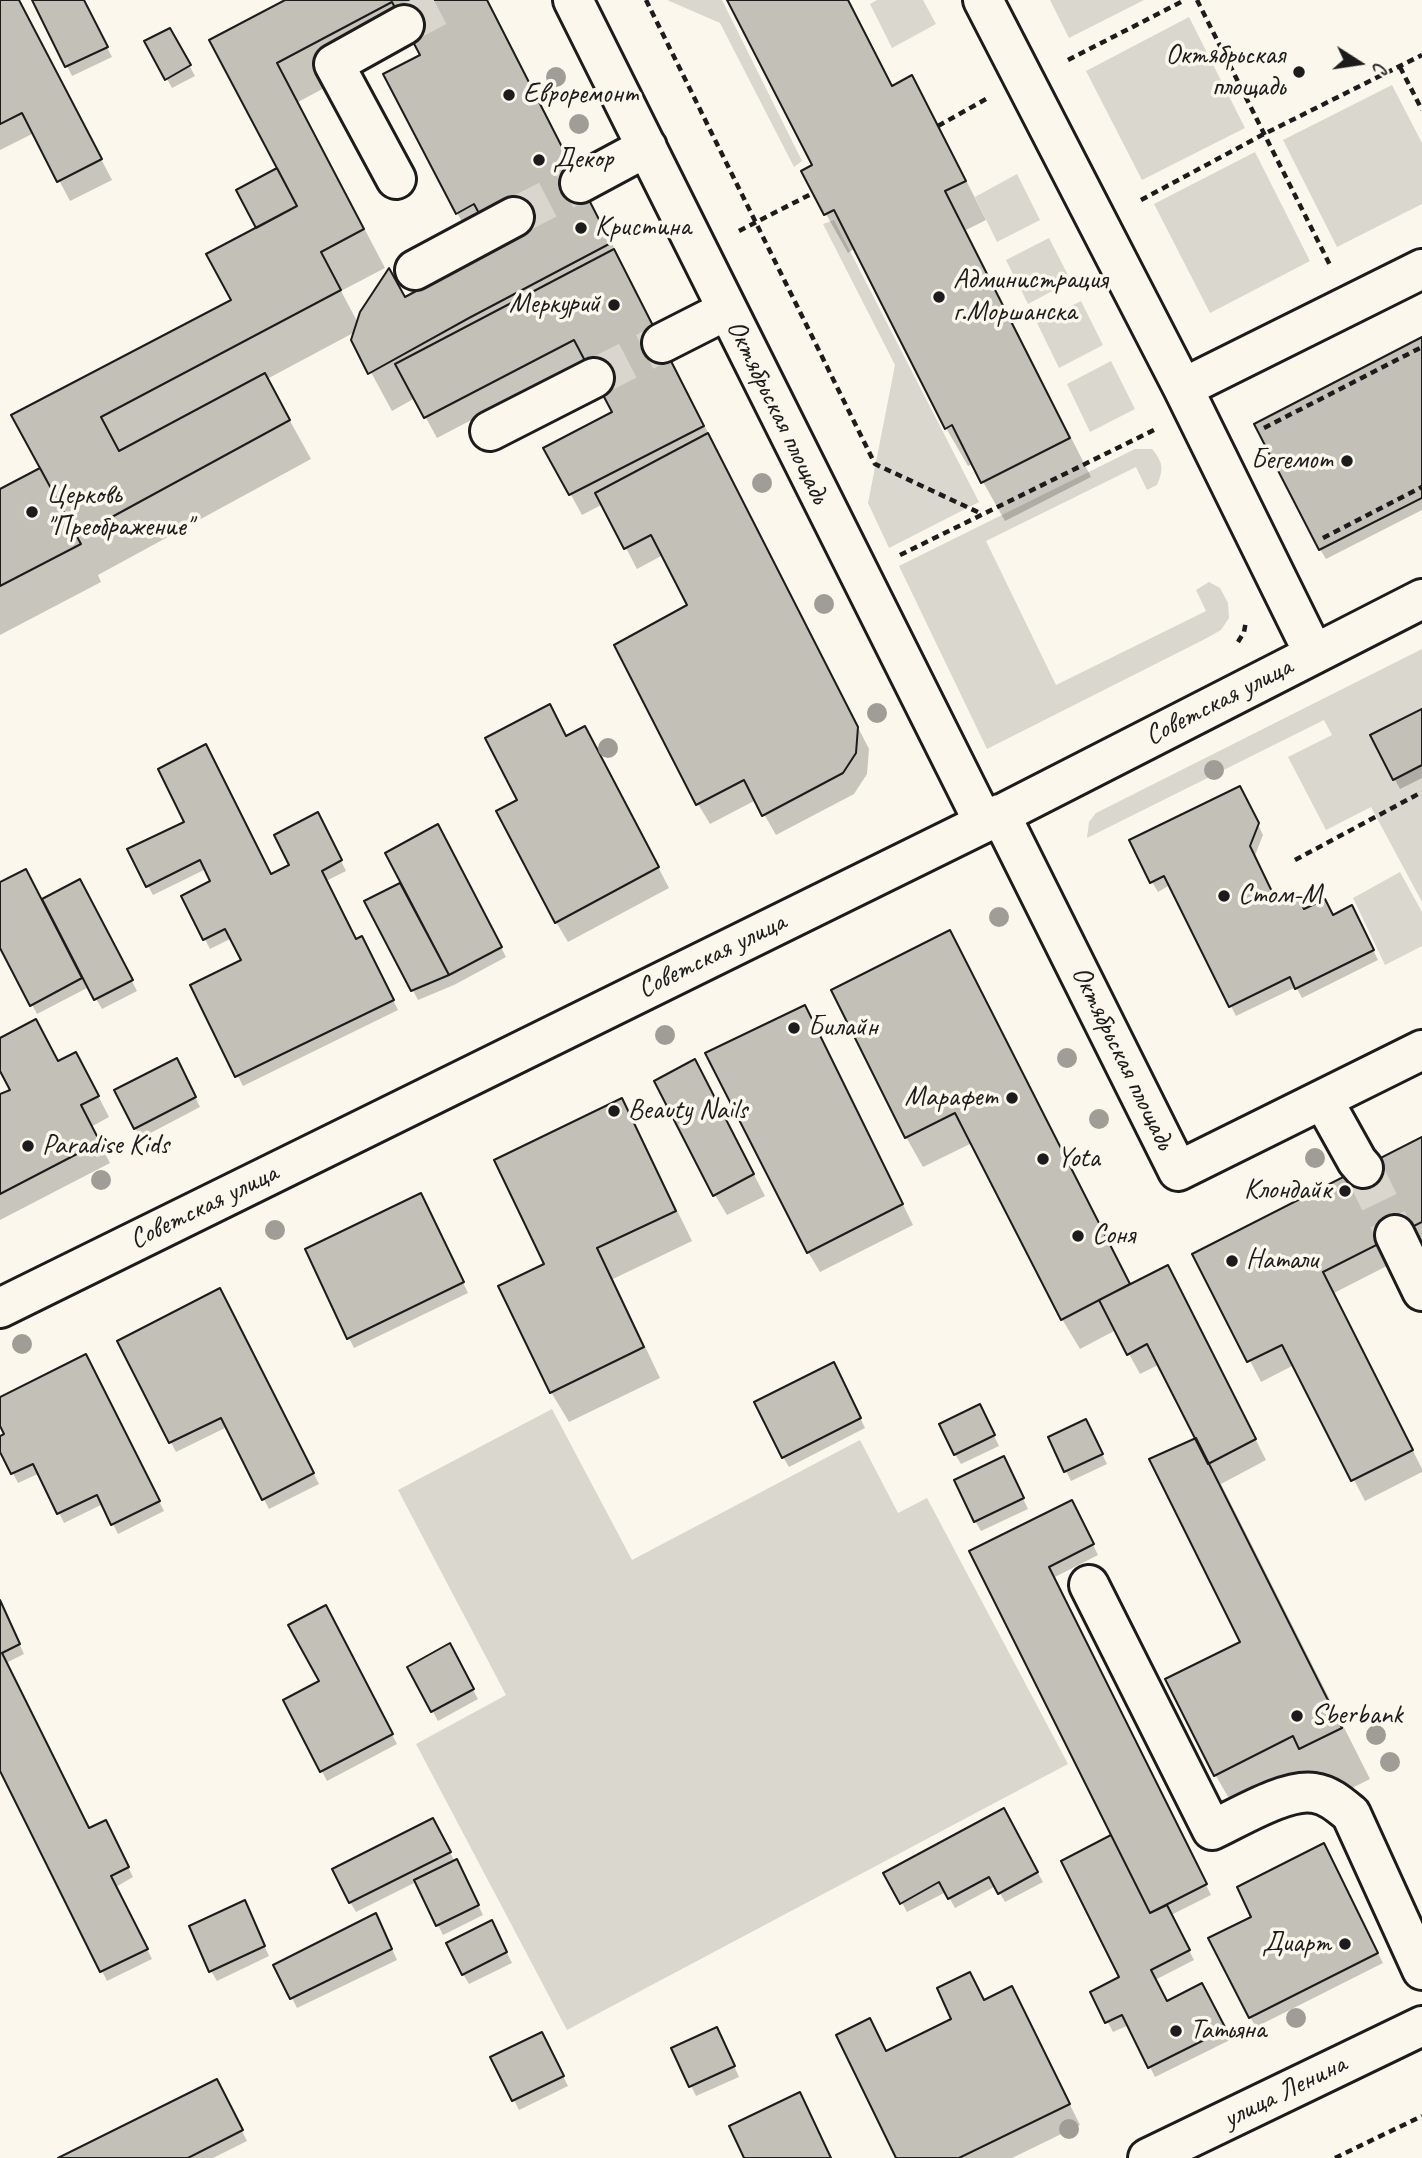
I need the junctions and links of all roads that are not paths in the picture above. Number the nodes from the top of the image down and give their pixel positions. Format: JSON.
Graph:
{"nodes":[{"id":1,"x":573,"y":0,"type":"edge"},
{"id":2,"x":984,"y":0,"type":"edge"},
{"id":3,"x":404,"y":24,"type":"tunnel mouth"},
{"id":4,"x":647,"y":147,"type":"junction"},
{"id":5,"x":396,"y":179,"type":"dead end"},
{"id":6,"x":580,"y":183,"type":"tunnel mouth"},
{"id":7,"x":514,"y":217,"type":"tunnel mouth"},
{"id":8,"x":1422,"y":269,"type":"edge"},
{"id":9,"x":415,"y":270,"type":"dead end"},
{"id":10,"x":727,"y":310,"type":"junction"},
{"id":11,"x":662,"y":343,"type":"tunnel mouth"},
{"id":12,"x":594,"y":378,"type":"tunnel mouth"},
{"id":13,"x":1183,"y":388,"type":"junction"},
{"id":14,"x":490,"y":431,"type":"dead end"},
{"id":15,"x":1422,"y":599,"type":"edge"},
{"id":16,"x":1314,"y":654,"type":"junction"},
{"id":17,"x":992,"y":818,"type":"junction"},
{"id":18,"x":1422,"y":1050,"type":"edge"},
{"id":19,"x":1323,"y":1100,"type":"junction"},
{"id":20,"x":1363,"y":1168,"type":"tunnel mouth"},
{"id":21,"x":1395,"y":1235,"type":"tunnel mouth"},
{"id":22,"x":1422,"y":1291,"type":"edge"},
{"id":23,"x":0,"y":1308,"type":"edge"},
{"id":24,"x":1089,"y":1585,"type":"dead end"},
{"id":25,"x":1422,"y":1970,"type":"edge"},
{"id":26,"x":1422,"y":2026,"type":"edge"},
{"id":27,"x":1148,"y":2158,"type":"edge"}],
"edges":[{"from":1,"to":4,"type":"street","name":"Октябрьская площадь"},
{"from":2,"to":13,"type":"street"},
{"from":3,"to":5,"type":"street"},
{"from":4,"to":6,"type":"street"},
{"from":4,"to":10,"type":"street","name":"Октябрьская площадь"},
{"from":7,"to":9,"type":"street"},
{"from":8,"to":13,"type":"street"},
{"from":10,"to":11,"type":"street"},
{"from":10,"to":17,"type":"street","name":"Октябрьская площадь"},
{"from":12,"to":14,"type":"street"},
{"from":13,"to":16,"type":"street"},
{"from":15,"to":16,"type":"street","name":"Советская улица"},
{"from":16,"to":17,"type":"street","name":"Советская улица"},
{"from":17,"to":19,"type":"street","name":"Октябрьская площадь"},
{"from":17,"to":23,"type":"street","name":"Советская улица"},
{"from":18,"to":19,"type":"street","name":"Октябрьская площадь"},
{"from":19,"to":20,"type":"street"},
{"from":21,"to":22,"type":"street"},
{"from":24,"to":25,"type":"street"},
{"from":26,"to":27,"type":"street","name":"улица Ленина"}]}
